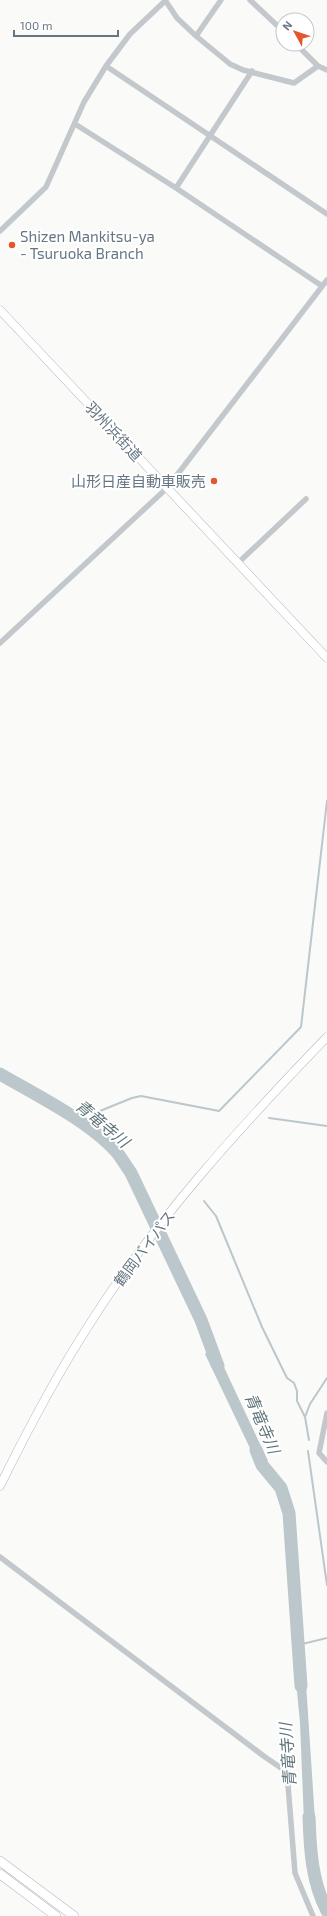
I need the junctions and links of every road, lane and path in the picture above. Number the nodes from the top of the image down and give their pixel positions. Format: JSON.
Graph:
{"nodes":[{"id":1,"x":165,"y":0,"type":"edge"},
{"id":2,"x":221,"y":0,"type":"edge"},
{"id":3,"x":250,"y":0,"type":"edge"},
{"id":4,"x":275,"y":23,"type":"edge"},
{"id":5,"x":196,"y":36,"type":"junction"},
{"id":6,"x":304,"y":52,"type":"edge"},
{"id":7,"x":106,"y":66,"type":"junction"},
{"id":8,"x":318,"y":66,"type":"junction"},
{"id":9,"x":327,"y":70,"type":"edge"},
{"id":10,"x":252,"y":71,"type":"junction"},
{"id":11,"x":75,"y":124,"type":"junction"},
{"id":12,"x":210,"y":136,"type":"junction"},
{"id":13,"x":176,"y":188,"type":"junction"},
{"id":14,"x":327,"y":214,"type":"edge"},
{"id":15,"x":0,"y":231,"type":"edge"},
{"id":16,"x":327,"y":280,"type":"edge"},
{"id":17,"x":322,"y":286,"type":"junction"},
{"id":18,"x":0,"y":310,"type":"edge"},
{"id":19,"x":167,"y":488,"type":"junction"},
{"id":20,"x":306,"y":499,"type":"dead end"},
{"id":21,"x":238,"y":563,"type":"junction"},
{"id":22,"x":0,"y":643,"type":"edge"},
{"id":23,"x":327,"y":658,"type":"edge"},
{"id":24,"x":327,"y":1037,"type":"edge"},
{"id":25,"x":326,"y":1417,"type":"edge"},
{"id":26,"x":327,"y":1462,"type":"edge"},
{"id":27,"x":0,"y":1486,"type":"edge"},
{"id":28,"x":0,"y":1557,"type":"edge"},
{"id":29,"x":0,"y":1861,"type":"edge"},
{"id":30,"x":0,"y":1874,"type":"edge"},
{"id":31,"x":56,"y":1916,"type":"edge"},
{"id":32,"x":74,"y":1916,"type":"edge"},
{"id":33,"x":313,"y":1916,"type":"edge"}],
"edges":[{"from":1,"to":5,"type":"street"},
{"from":1,"to":7,"type":"street"},
{"from":2,"to":5,"type":"street"},
{"from":3,"to":4,"type":"street"},
{"from":5,"to":10,"type":"street"},
{"from":6,"to":8,"type":"street"},
{"from":7,"to":11,"type":"street"},
{"from":7,"to":12,"type":"street"},
{"from":8,"to":9,"type":"street"},
{"from":8,"to":10,"type":"street"},
{"from":10,"to":12,"type":"street"},
{"from":11,"to":13,"type":"street"},
{"from":11,"to":15,"type":"street"},
{"from":12,"to":13,"type":"street"},
{"from":12,"to":14,"type":"street"},
{"from":13,"to":17,"type":"street"},
{"from":16,"to":17,"type":"street"},
{"from":17,"to":19,"type":"street"},
{"from":18,"to":19,"type":"main road","name":"羽州浜街道"},
{"from":19,"to":21,"type":"main road","name":"羽州浜街道"},
{"from":19,"to":22,"type":"street"},
{"from":20,"to":21,"type":"street"},
{"from":21,"to":23,"type":"main road","name":"羽州浜街道"},
{"from":24,"to":27,"type":"main road","name":"鶴岡バイパス"},
{"from":25,"to":26,"type":"street"},
{"from":28,"to":33,"type":"street"},
{"from":29,"to":32,"type":"highway"},
{"from":30,"to":31,"type":"highway"}]}
